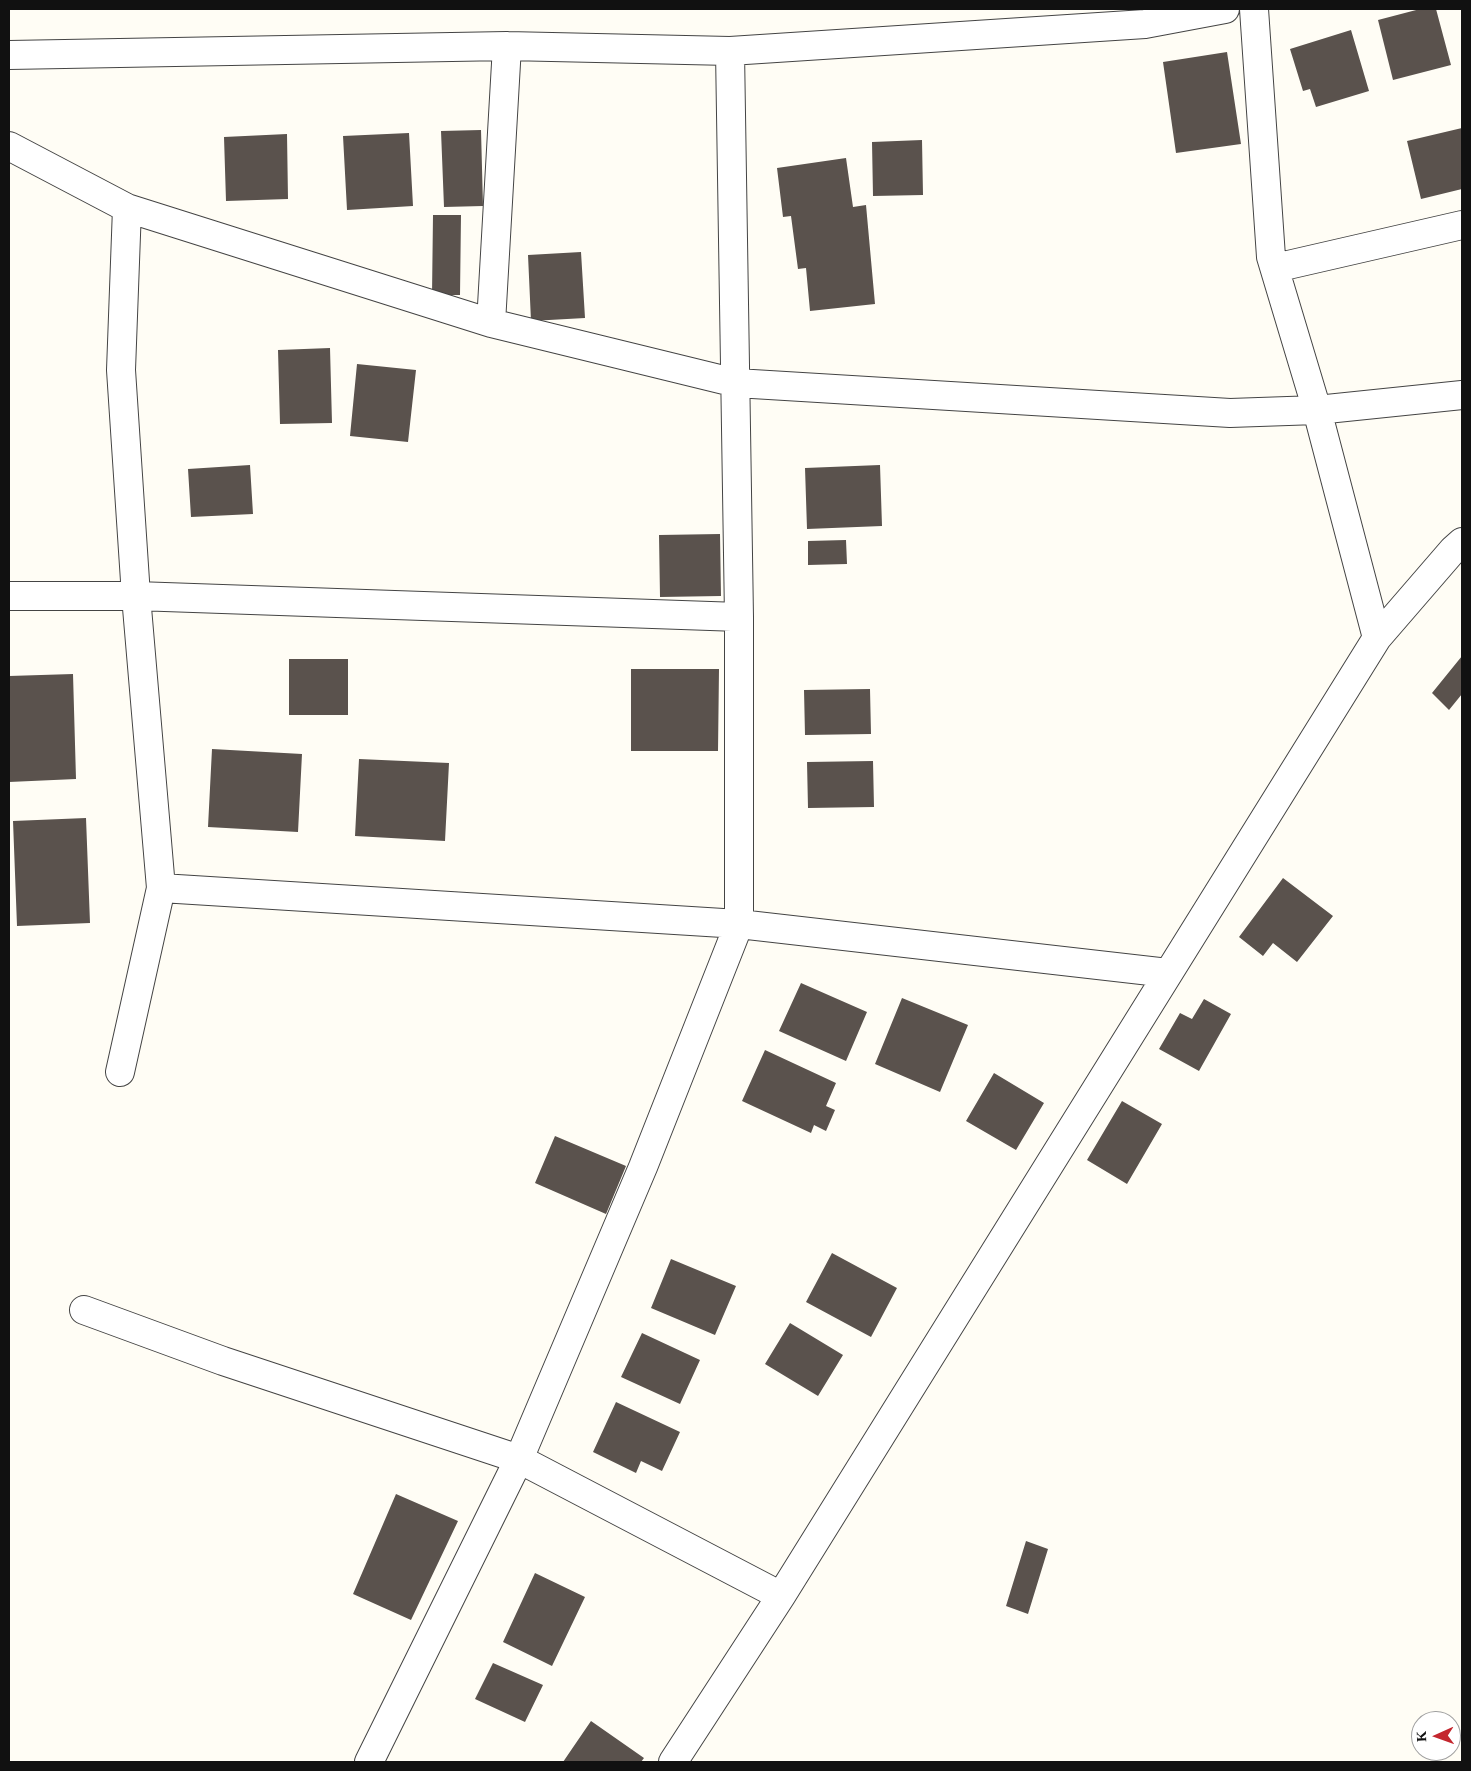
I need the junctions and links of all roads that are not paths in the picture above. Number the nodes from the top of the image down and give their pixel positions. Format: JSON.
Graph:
{"nodes":[{"id":1,"x":1225,"y":9,"type":"edge"},
{"id":2,"x":1254,"y":9,"type":"edge"},
{"id":3,"x":507,"y":46,"type":"junction"},
{"id":4,"x":730,"y":51,"type":"junction"},
{"id":5,"x":9,"y":55,"type":"edge"},
{"id":6,"x":9,"y":146,"type":"edge"},
{"id":7,"x":127,"y":208,"type":"junction"},
{"id":8,"x":1462,"y":225,"type":"edge"},
{"id":9,"x":1275,"y":268,"type":"junction"},
{"id":10,"x":492,"y":323,"type":"junction"},
{"id":11,"x":736,"y":383,"type":"junction"},
{"id":12,"x":1462,"y":395,"type":"edge"},
{"id":13,"x":1317,"y":410,"type":"junction"},
{"id":14,"x":1462,"y":542,"type":"edge"},
{"id":15,"x":9,"y":596,"type":"edge"},
{"id":16,"x":136,"y":596,"type":"junction"},
{"id":17,"x":739,"y":617,"type":"junction"},
{"id":18,"x":1377,"y":638,"type":"junction"},
{"id":19,"x":161,"y":888,"type":"junction"},
{"id":20,"x":739,"y":924,"type":"junction"},
{"id":21,"x":1168,"y":973,"type":"junction"},
{"id":22,"x":120,"y":1072,"type":"dead end"},
{"id":23,"x":84,"y":1310,"type":"dead end"},
{"id":24,"x":519,"y":1459,"type":"junction"},
{"id":25,"x":781,"y":1596,"type":"junction"},
{"id":26,"x":369,"y":1762,"type":"edge"},
{"id":27,"x":673,"y":1762,"type":"edge"}],
"edges":[{"from":1,"to":4,"type":"street"},
{"from":2,"to":9,"type":"street"},
{"from":3,"to":4,"type":"street"},
{"from":3,"to":5,"type":"street"},
{"from":3,"to":10,"type":"street"},
{"from":4,"to":11,"type":"street"},
{"from":6,"to":7,"type":"street"},
{"from":7,"to":10,"type":"street"},
{"from":7,"to":16,"type":"street"},
{"from":8,"to":9,"type":"street"},
{"from":9,"to":13,"type":"street"},
{"from":10,"to":11,"type":"street"},
{"from":11,"to":13,"type":"street"},
{"from":11,"to":17,"type":"street"},
{"from":12,"to":13,"type":"street"},
{"from":13,"to":18,"type":"street"},
{"from":14,"to":18,"type":"street"},
{"from":15,"to":16,"type":"street"},
{"from":16,"to":17,"type":"street"},
{"from":16,"to":19,"type":"street"},
{"from":17,"to":20,"type":"street"},
{"from":18,"to":21,"type":"street"},
{"from":19,"to":20,"type":"street"},
{"from":19,"to":22,"type":"street"},
{"from":20,"to":21,"type":"street"},
{"from":20,"to":24,"type":"street"},
{"from":21,"to":25,"type":"street"},
{"from":23,"to":24,"type":"street"},
{"from":24,"to":25,"type":"street"},
{"from":24,"to":26,"type":"street"},
{"from":25,"to":27,"type":"street"}]}
